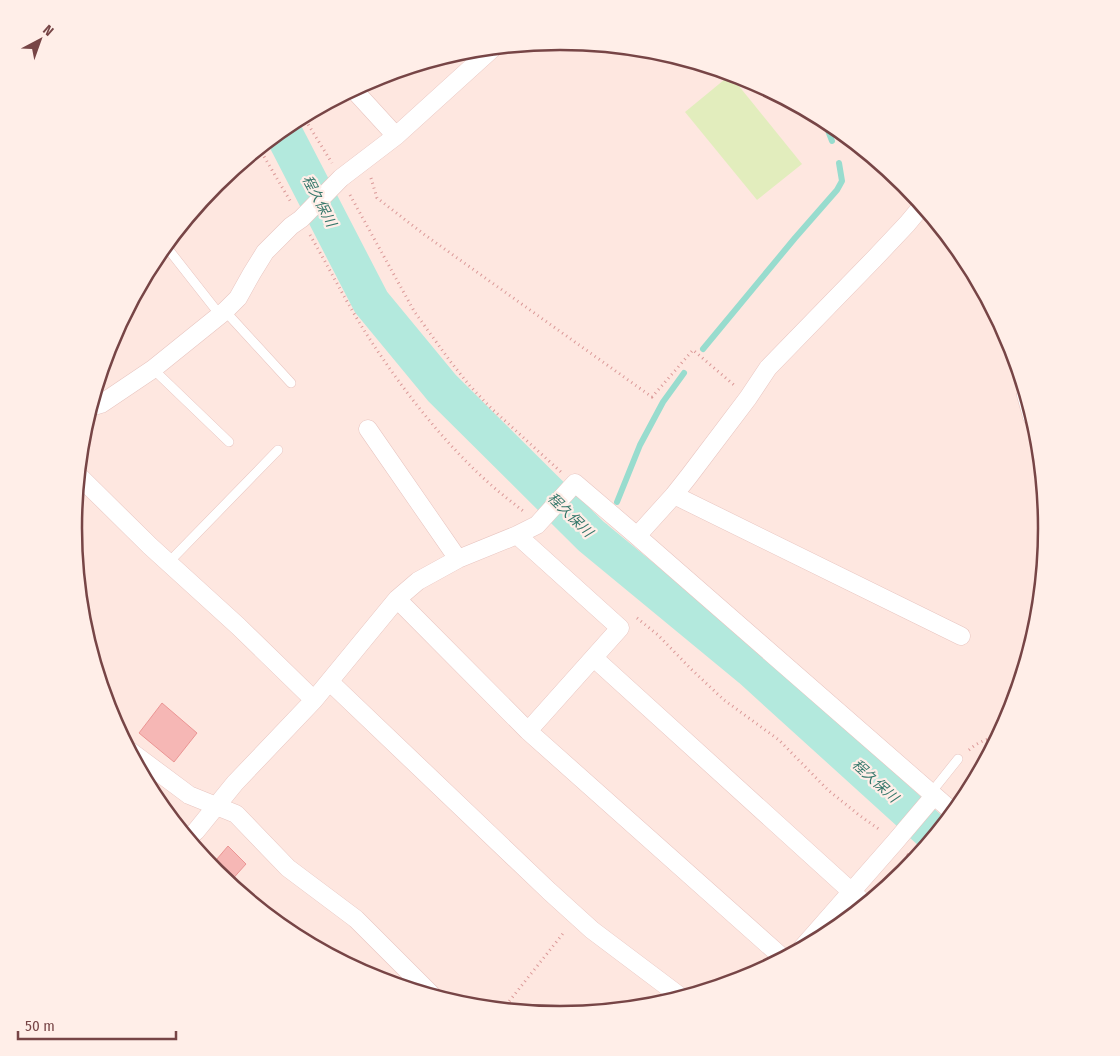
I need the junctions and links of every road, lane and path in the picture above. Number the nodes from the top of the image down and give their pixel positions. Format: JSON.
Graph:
{"nodes":[{"id":1,"x":484,"y":56,"type":"edge"},
{"id":2,"x":359,"y":94,"type":"edge"},
{"id":3,"x":307,"y":123,"type":"edge"},
{"id":4,"x":396,"y":136,"type":"junction"},
{"id":5,"x":365,"y":158,"type":"junction"},
{"id":6,"x":339,"y":179,"type":"junction"},
{"id":7,"x":918,"y":211,"type":"edge"},
{"id":8,"x":171,"y":252,"type":"edge"},
{"id":9,"x":222,"y":313,"type":"junction"},
{"id":10,"x":153,"y":369,"type":"junction"},
{"id":11,"x":291,"y":383,"type":"dead end"},
{"id":12,"x":748,"y":398,"type":"junction"},
{"id":13,"x":98,"y":405,"type":"edge"},
{"id":14,"x":368,"y":429,"type":"dead end"},
{"id":15,"x":229,"y":442,"type":"dead end"},
{"id":16,"x":278,"y":450,"type":"dead end"},
{"id":17,"x":85,"y":481,"type":"edge"},
{"id":18,"x":573,"y":485,"type":"junction"},
{"id":19,"x":674,"y":495,"type":"junction"},
{"id":20,"x":518,"y":535,"type":"junction"},
{"id":21,"x":636,"y":536,"type":"junction"},
{"id":22,"x":458,"y":559,"type":"junction"},
{"id":23,"x":168,"y":563,"type":"junction"},
{"id":24,"x":397,"y":599,"type":"junction"},
{"id":25,"x":961,"y":636,"type":"dead end"},
{"id":26,"x":594,"y":658,"type":"junction"},
{"id":27,"x":330,"y":682,"type":"junction"},
{"id":28,"x":314,"y":700,"type":"junction"},
{"id":29,"x":528,"y":731,"type":"junction"},
{"id":30,"x":989,"y":738,"type":"edge"},
{"id":31,"x":142,"y":759,"type":"edge"},
{"id":32,"x":958,"y":759,"type":"joint"},
{"id":33,"x":932,"y":799,"type":"junction"},
{"id":34,"x":216,"y":806,"type":"junction"},
{"id":35,"x":947,"y":808,"type":"edge"},
{"id":36,"x":193,"y":833,"type":"edge"},
{"id":37,"x":851,"y":892,"type":"junction"},
{"id":38,"x":860,"y":900,"type":"edge"},
{"id":39,"x":577,"y":916,"type":"junction"},
{"id":40,"x":817,"y":930,"type":"edge"},
{"id":41,"x":778,"y":953,"type":"edge"},
{"id":42,"x":423,"y":986,"type":"edge"},
{"id":43,"x":674,"y":992,"type":"edge"},
{"id":44,"x":508,"y":1003,"type":"edge"}],
"edges":[{"from":1,"to":4,"type":"street"},
{"from":2,"to":4,"type":"street"},
{"from":3,"to":6,"type":"path"},
{"from":4,"to":5,"type":"street"},
{"from":5,"to":6,"type":"street"},
{"from":5,"to":12,"type":"path"},
{"from":6,"to":9,"type":"street"},
{"from":6,"to":18,"type":"path"},
{"from":7,"to":12,"type":"street"},
{"from":8,"to":9,"type":"lane"},
{"from":9,"to":10,"type":"street"},
{"from":9,"to":11,"type":"lane"},
{"from":10,"to":13,"type":"street"},
{"from":10,"to":15,"type":"lane"},
{"from":12,"to":19,"type":"street"},
{"from":14,"to":22,"type":"street"},
{"from":16,"to":23,"type":"lane"},
{"from":17,"to":23,"type":"street"},
{"from":18,"to":20,"type":"street"},
{"from":18,"to":21,"type":"street"},
{"from":19,"to":21,"type":"street"},
{"from":19,"to":25,"type":"street"},
{"from":20,"to":22,"type":"street"},
{"from":20,"to":26,"type":"street"},
{"from":21,"to":33,"type":"street"},
{"from":22,"to":24,"type":"street"},
{"from":23,"to":28,"type":"street"},
{"from":24,"to":27,"type":"street"},
{"from":24,"to":29,"type":"street"},
{"from":26,"to":29,"type":"street"},
{"from":26,"to":37,"type":"street"},
{"from":27,"to":28,"type":"street"},
{"from":27,"to":39,"type":"street"},
{"from":28,"to":34,"type":"street"},
{"from":29,"to":41,"type":"street"},
{"from":30,"to":32,"type":"path"},
{"from":31,"to":34,"type":"street"},
{"from":32,"to":33,"type":"lane"},
{"from":33,"to":35,"type":"street"},
{"from":33,"to":37,"type":"street"},
{"from":34,"to":36,"type":"street"},
{"from":34,"to":42,"type":"street"},
{"from":37,"to":38,"type":"street"},
{"from":37,"to":40,"type":"street"},
{"from":39,"to":43,"type":"street"},
{"from":39,"to":44,"type":"path"}]}
